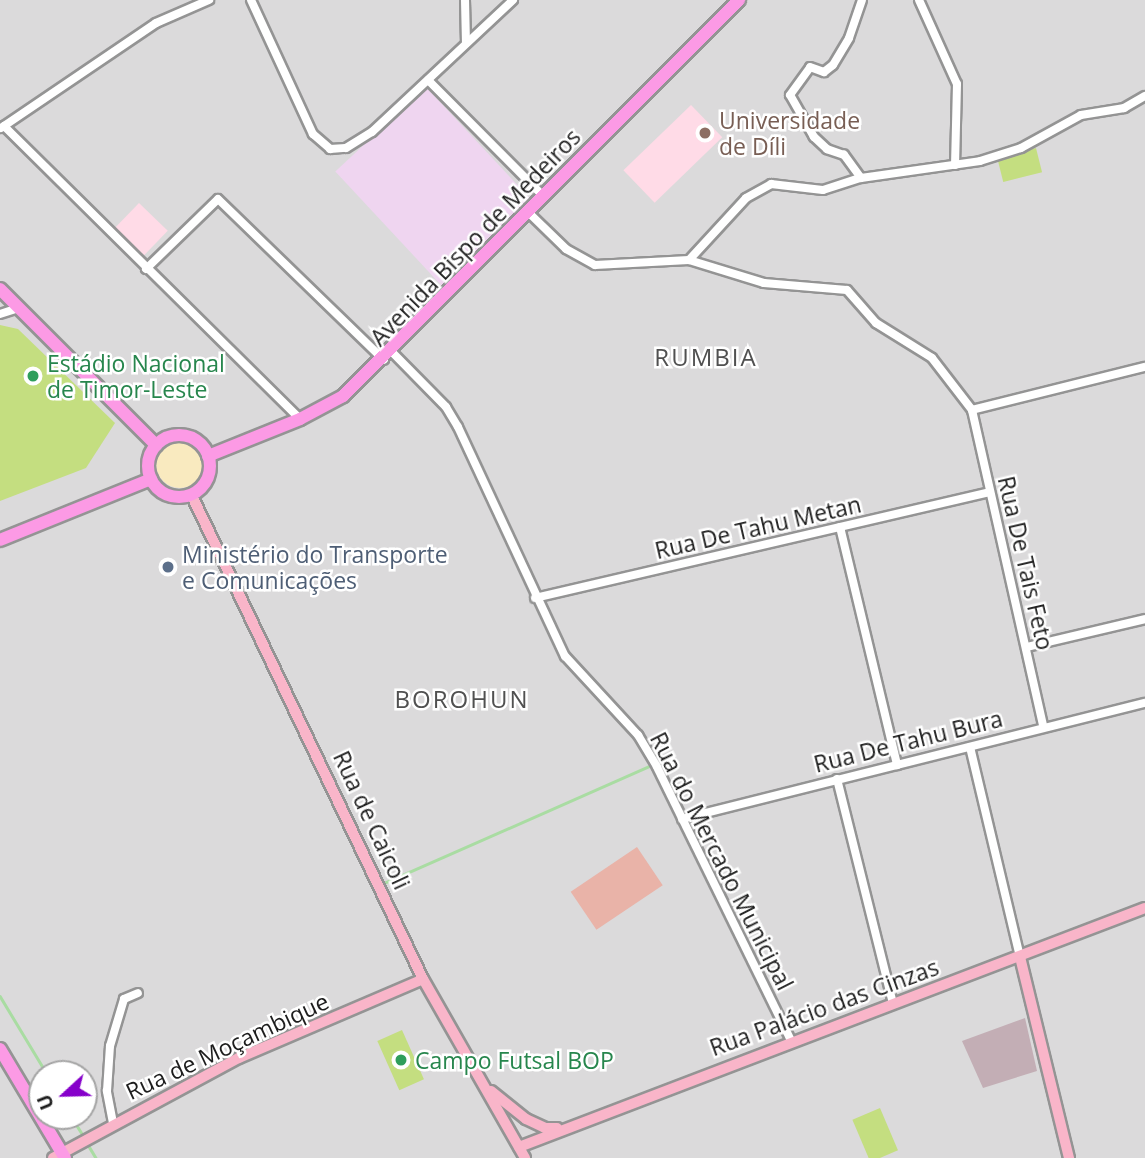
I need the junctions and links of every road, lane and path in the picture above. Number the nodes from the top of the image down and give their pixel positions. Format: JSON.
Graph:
{"nodes":[{"id":1,"x":209,"y":0,"type":"edge"},
{"id":2,"x":251,"y":0,"type":"edge"},
{"id":3,"x":466,"y":0,"type":"edge"},
{"id":4,"x":513,"y":0,"type":"edge"},
{"id":5,"x":739,"y":0,"type":"edge"},
{"id":6,"x":862,"y":0,"type":"edge"},
{"id":7,"x":919,"y":0,"type":"edge"},
{"id":8,"x":466,"y":43,"type":"junction"},
{"id":9,"x":428,"y":80,"type":"junction"},
{"id":10,"x":1145,"y":96,"type":"edge"},
{"id":11,"x":2,"y":127,"type":"edge"},
{"id":12,"x":955,"y":166,"type":"junction"},
{"id":13,"x":861,"y":178,"type":"junction"},
{"id":14,"x":543,"y":196,"type":"junction"},
{"id":15,"x":528,"y":212,"type":"junction"},
{"id":16,"x":689,"y":260,"type":"junction"},
{"id":17,"x":146,"y":269,"type":"junction"},
{"id":18,"x":0,"y":289,"type":"edge"},
{"id":19,"x":18,"y":308,"type":"junction"},
{"id":20,"x":0,"y":314,"type":"edge"},
{"id":21,"x":388,"y":356,"type":"junction"},
{"id":22,"x":1145,"y":367,"type":"edge"},
{"id":23,"x":972,"y":410,"type":"junction"},
{"id":24,"x":300,"y":419,"type":"junction"},
{"id":25,"x":156,"y":445,"type":"junction"},
{"id":26,"x":208,"y":456,"type":"junction"},
{"id":27,"x":151,"y":479,"type":"junction"},
{"id":28,"x":989,"y":492,"type":"junction"},
{"id":29,"x":191,"y":494,"type":"junction"},
{"id":30,"x":840,"y":527,"type":"junction"},
{"id":31,"x":0,"y":540,"type":"edge"},
{"id":32,"x":535,"y":598,"type":"junction"},
{"id":33,"x":1145,"y":620,"type":"edge"},
{"id":34,"x":1027,"y":647,"type":"junction"},
{"id":35,"x":1145,"y":703,"type":"edge"},
{"id":36,"x":1043,"y":726,"type":"junction"},
{"id":37,"x":970,"y":747,"type":"junction"},
{"id":38,"x":897,"y":765,"type":"junction"},
{"id":39,"x":836,"y":779,"type":"junction"},
{"id":40,"x":682,"y":819,"type":"junction"},
{"id":41,"x":1145,"y":908,"type":"edge"},
{"id":42,"x":1020,"y":957,"type":"junction"},
{"id":43,"x":423,"y":979,"type":"junction"},
{"id":44,"x":138,"y":993,"type":"dead end"},
{"id":45,"x":893,"y":1004,"type":"junction"},
{"id":46,"x":791,"y":1040,"type":"junction"},
{"id":47,"x":0,"y":1049,"type":"edge"},
{"id":48,"x":483,"y":1084,"type":"junction"},
{"id":49,"x":113,"y":1123,"type":"junction"},
{"id":50,"x":565,"y":1128,"type":"junction"},
{"id":51,"x":519,"y":1147,"type":"junction"},
{"id":52,"x":60,"y":1156,"type":"edge"},
{"id":53,"x":525,"y":1158,"type":"edge"},
{"id":54,"x":1069,"y":1158,"type":"edge"}],
"edges":[{"from":1,"to":11,"type":"street"},
{"from":2,"to":9,"type":"street"},
{"from":3,"to":8,"type":"street"},
{"from":4,"to":8,"type":"street"},
{"from":5,"to":14,"type":"main road","name":"Avenida Bispo de Medeiros"},
{"from":6,"to":13,"type":"street"},
{"from":7,"to":12,"type":"street"},
{"from":8,"to":9,"type":"street"},
{"from":9,"to":14,"type":"street"},
{"from":10,"to":12,"type":"street"},
{"from":11,"to":17,"type":"street"},
{"from":12,"to":13,"type":"street"},
{"from":13,"to":16,"type":"street"},
{"from":14,"to":15,"type":"main road","name":"Avenida Bispo de Medeiros"},
{"from":15,"to":16,"type":"street"},
{"from":15,"to":21,"type":"main road","name":"Avenida Bispo de Medeiros"},
{"from":16,"to":23,"type":"street"},
{"from":17,"to":21,"type":"street","name":"Rua do Mercado Municipal"},
{"from":17,"to":24,"type":"street"},
{"from":18,"to":19,"type":"main road"},
{"from":19,"to":20,"type":"street"},
{"from":19,"to":25,"type":"main road"},
{"from":21,"to":24,"type":"main road","name":"Avenida Bispo de Medeiros"},
{"from":21,"to":32,"type":"street","name":"Rua do Mercado Municipal"},
{"from":22,"to":23,"type":"street"},
{"from":23,"to":28,"type":"street","name":"Rua De Tais Feto"},
{"from":24,"to":26,"type":"main road","name":"Avenida Bispo de Medeiros"},
{"from":25,"to":26,"type":"main road"},
{"from":25,"to":27,"type":"main road"},
{"from":26,"to":29,"type":"main road"},
{"from":27,"to":29,"type":"main road"},
{"from":27,"to":31,"type":"main road"},
{"from":28,"to":30,"type":"street","name":"Rua De Tahu Metan"},
{"from":28,"to":34,"type":"street","name":"Rua De Tais Feto"},
{"from":29,"to":43,"type":"street","name":"Rua de Caicoli"},
{"from":30,"to":32,"type":"street","name":"Rua De Tahu Metan"},
{"from":30,"to":38,"type":"street"},
{"from":32,"to":40,"type":"street","name":"Rua do Mercado Municipal"},
{"from":33,"to":34,"type":"street"},
{"from":34,"to":36,"type":"street","name":"Rua De Tais Feto"},
{"from":35,"to":36,"type":"street","name":"Rua De Tahu Bura"},
{"from":36,"to":37,"type":"street","name":"Rua De Tahu Bura"},
{"from":37,"to":38,"type":"street","name":"Rua De Tahu Bura"},
{"from":37,"to":42,"type":"street"},
{"from":38,"to":39,"type":"street","name":"Rua De Tahu Bura"},
{"from":39,"to":40,"type":"street","name":"Rua De Tahu Bura"},
{"from":39,"to":45,"type":"street"},
{"from":40,"to":46,"type":"street","name":"Rua do Mercado Municipal"},
{"from":41,"to":42,"type":"street","name":"Rua Palácio das Cinzas"},
{"from":42,"to":45,"type":"street","name":"Rua Palácio das Cinzas"},
{"from":42,"to":54,"type":"street"},
{"from":43,"to":48,"type":"street","name":"Rua de Caicoli"},
{"from":43,"to":49,"type":"street","name":"Rua de Moçambique"},
{"from":44,"to":49,"type":"street"},
{"from":45,"to":46,"type":"street","name":"Rua Palácio das Cinzas"},
{"from":46,"to":50,"type":"street","name":"Rua Palácio das Cinzas"},
{"from":47,"to":52,"type":"main road"},
{"from":48,"to":50,"type":"street"},
{"from":48,"to":51,"type":"street","name":"Rua de Caicoli"},
{"from":49,"to":52,"type":"street","name":"Rua de Moçambique"},
{"from":50,"to":51,"type":"street","name":"Rua Palácio das Cinzas"},
{"from":51,"to":53,"type":"street","name":"Rua de Caicoli"}]}
